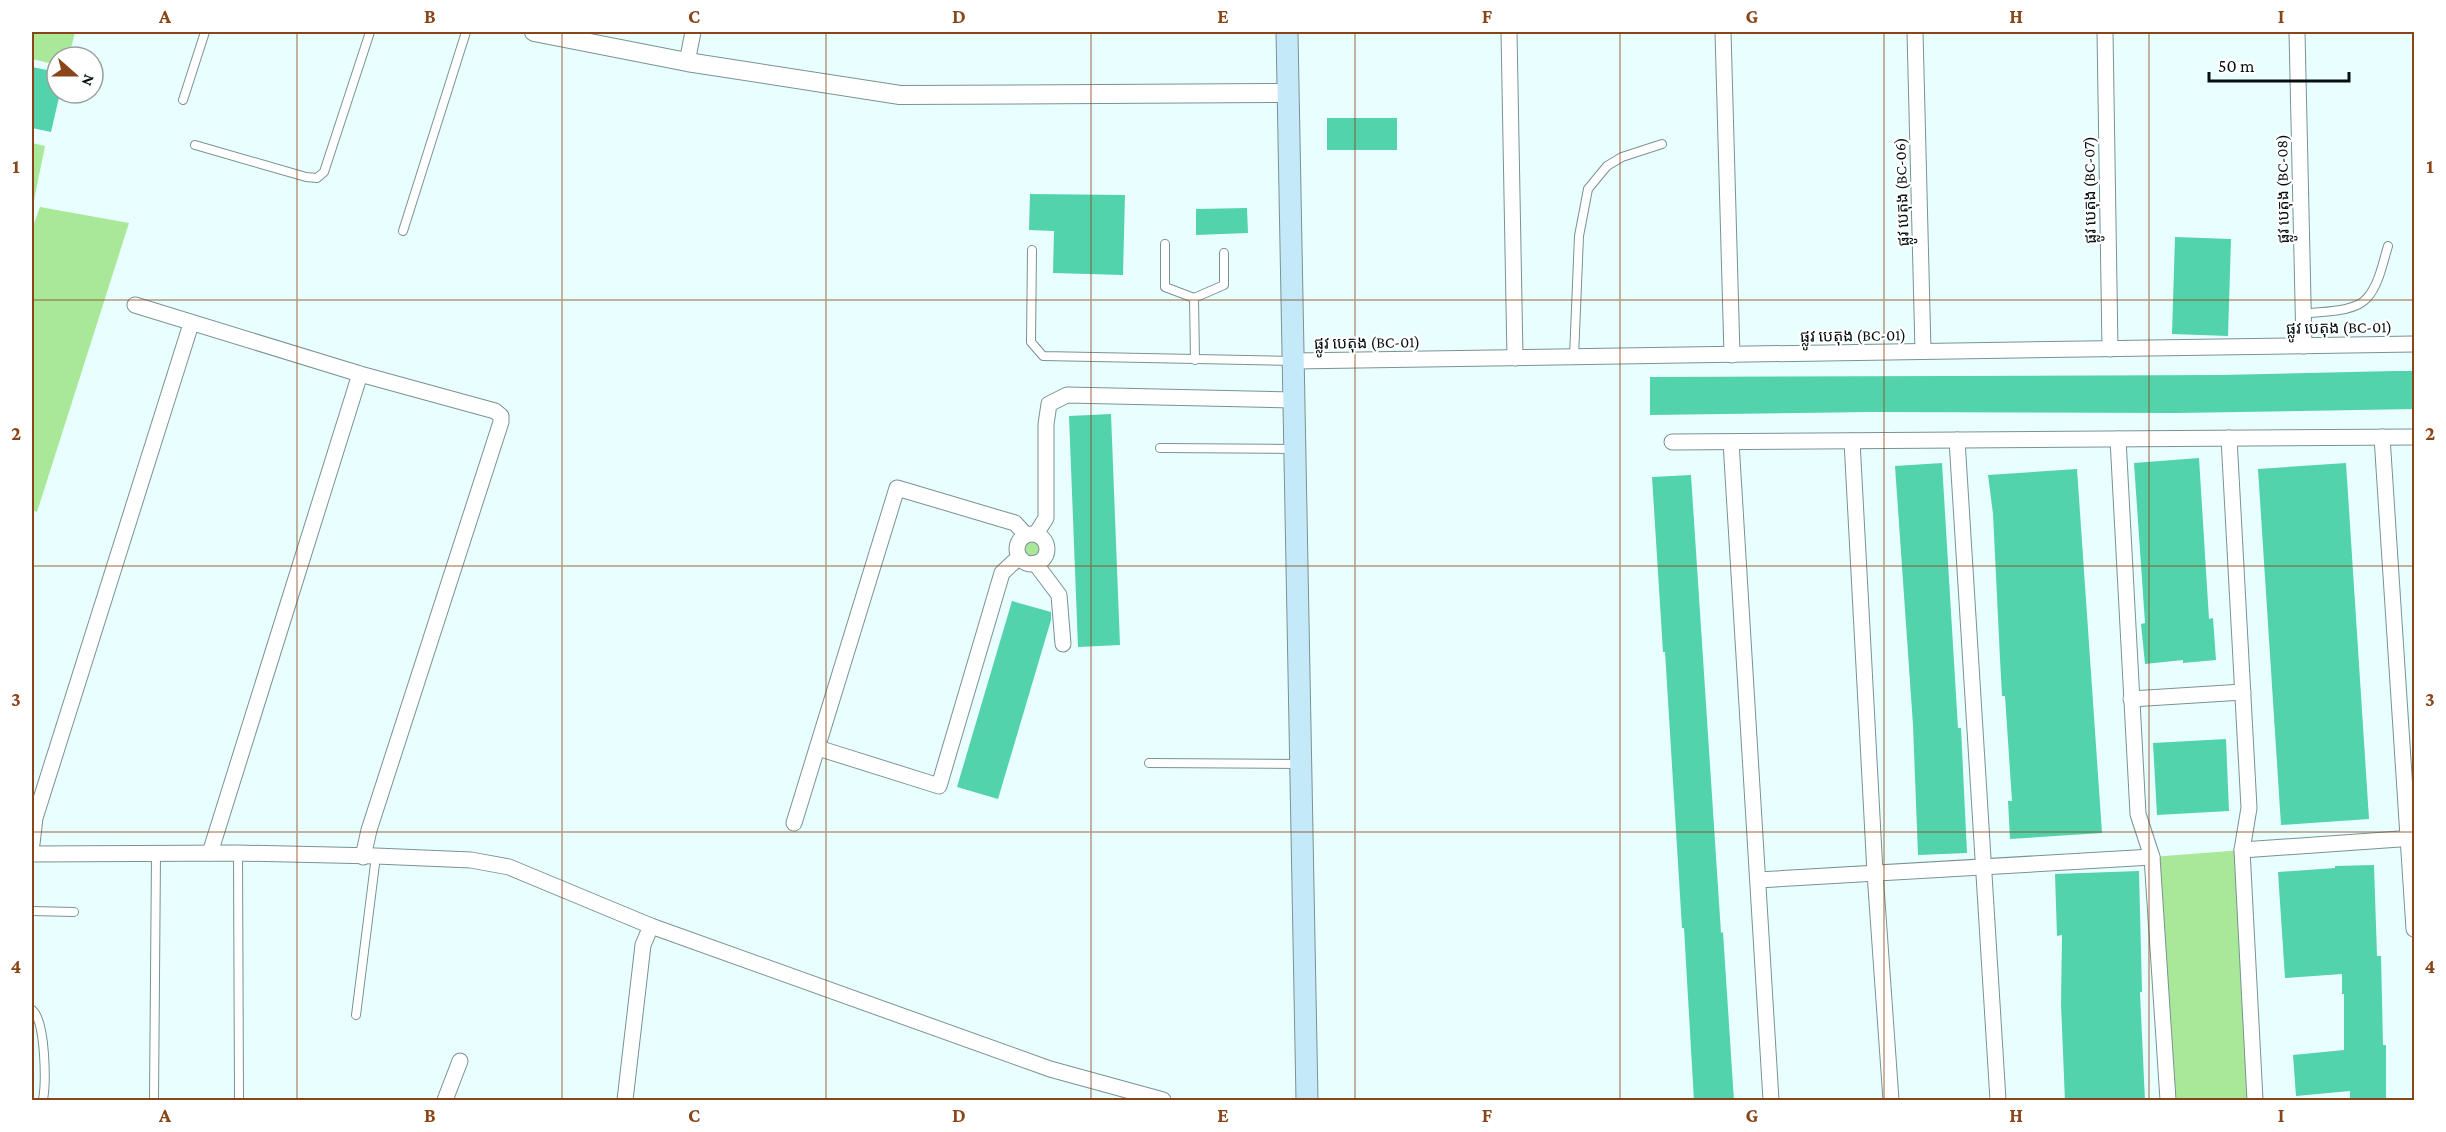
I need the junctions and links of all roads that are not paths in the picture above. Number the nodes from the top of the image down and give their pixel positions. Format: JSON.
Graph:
{"nodes":[{"id":1,"x":205,"y":32,"type":"edge"},
{"id":2,"x":370,"y":32,"type":"edge"},
{"id":3,"x":466,"y":32,"type":"edge"},
{"id":4,"x":534,"y":32,"type":"edge"},
{"id":5,"x":693,"y":32,"type":"edge"},
{"id":6,"x":1287,"y":32,"type":"edge"},
{"id":7,"x":1509,"y":32,"type":"edge"},
{"id":8,"x":1723,"y":32,"type":"edge"},
{"id":9,"x":1914,"y":32,"type":"edge"},
{"id":10,"x":2105,"y":32,"type":"edge"},
{"id":11,"x":2297,"y":32,"type":"edge"},
{"id":12,"x":687,"y":62,"type":"junction"},
{"id":13,"x":1288,"y":93,"type":"junction"},
{"id":14,"x":183,"y":100,"type":"dead end"},
{"id":15,"x":1662,"y":144,"type":"dead end"},
{"id":16,"x":195,"y":145,"type":"dead end"},
{"id":17,"x":403,"y":231,"type":"dead end"},
{"id":18,"x":1164,"y":244,"type":"dead end"},
{"id":19,"x":2388,"y":246,"type":"dead end"},
{"id":20,"x":1032,"y":250,"type":"dead end"},
{"id":21,"x":1224,"y":253,"type":"dead end"},
{"id":22,"x":1194,"y":298,"type":"junction"},
{"id":23,"x":135,"y":305,"type":"dead end"},
{"id":24,"x":2303,"y":314,"type":"junction"},
{"id":25,"x":191,"y":324,"type":"junction"},
{"id":26,"x":2415,"y":344,"type":"edge"},
{"id":27,"x":2304,"y":346,"type":"junction"},
{"id":28,"x":2110,"y":349,"type":"junction"},
{"id":29,"x":1923,"y":351,"type":"junction"},
{"id":30,"x":1732,"y":355,"type":"junction"},
{"id":31,"x":1574,"y":357,"type":"junction"},
{"id":32,"x":1515,"y":358,"type":"junction"},
{"id":33,"x":1195,"y":360,"type":"junction"},
{"id":34,"x":1293,"y":361,"type":"junction"},
{"id":35,"x":360,"y":374,"type":"junction"},
{"id":36,"x":1293,"y":400,"type":"junction"},
{"id":37,"x":2382,"y":437,"type":"junction"},
{"id":38,"x":2415,"y":437,"type":"edge"},
{"id":39,"x":2229,"y":438,"type":"junction"},
{"id":40,"x":2118,"y":439,"type":"junction"},
{"id":41,"x":1957,"y":440,"type":"junction"},
{"id":42,"x":1852,"y":441,"type":"junction"},
{"id":43,"x":1672,"y":442,"type":"dead end"},
{"id":44,"x":1731,"y":442,"type":"junction"},
{"id":45,"x":1160,"y":448,"type":"dead end"},
{"id":46,"x":1294,"y":449,"type":"junction"},
{"id":47,"x":1031,"y":534,"type":"junction"},
{"id":48,"x":1019,"y":557,"type":"junction"},
{"id":49,"x":1035,"y":563,"type":"junction"},
{"id":50,"x":1063,"y":644,"type":"dead end"},
{"id":51,"x":2243,"y":692,"type":"junction"},
{"id":52,"x":2132,"y":699,"type":"junction"},
{"id":53,"x":818,"y":748,"type":"junction"},
{"id":54,"x":1149,"y":763,"type":"dead end"},
{"id":55,"x":1300,"y":764,"type":"junction"},
{"id":56,"x":794,"y":823,"type":"dead end"},
{"id":57,"x":2412,"y":838,"type":"edge"},
{"id":58,"x":32,"y":844,"type":"edge"},
{"id":59,"x":2242,"y":850,"type":"junction"},
{"id":60,"x":238,"y":853,"type":"junction"},
{"id":61,"x":32,"y":854,"type":"edge"},
{"id":62,"x":156,"y":854,"type":"junction"},
{"id":63,"x":210,"y":854,"type":"junction"},
{"id":64,"x":369,"y":856,"type":"junction"},
{"id":65,"x":2152,"y":857,"type":"junction"},
{"id":66,"x":1982,"y":866,"type":"junction"},
{"id":67,"x":1875,"y":873,"type":"junction"},
{"id":68,"x":1758,"y":880,"type":"junction"},
{"id":69,"x":32,"y":911,"type":"edge"},
{"id":70,"x":74,"y":912,"type":"dead end"},
{"id":71,"x":651,"y":926,"type":"junction"},
{"id":72,"x":2415,"y":929,"type":"edge"},
{"id":73,"x":32,"y":1010,"type":"edge"},
{"id":74,"x":356,"y":1015,"type":"dead end"},
{"id":75,"x":460,"y":1061,"type":"dead end"},
{"id":76,"x":43,"y":1101,"type":"edge"},
{"id":77,"x":154,"y":1101,"type":"edge"},
{"id":78,"x":239,"y":1101,"type":"edge"},
{"id":79,"x":445,"y":1101,"type":"edge"},
{"id":80,"x":625,"y":1101,"type":"edge"},
{"id":81,"x":1163,"y":1101,"type":"edge"},
{"id":82,"x":1307,"y":1101,"type":"edge"},
{"id":83,"x":1771,"y":1101,"type":"edge"},
{"id":84,"x":1891,"y":1101,"type":"edge"},
{"id":85,"x":1998,"y":1101,"type":"edge"},
{"id":86,"x":2168,"y":1101,"type":"edge"},
{"id":87,"x":2255,"y":1101,"type":"edge"}],
"edges":[{"from":1,"to":14,"type":"lane"},
{"from":2,"to":16,"type":"lane"},
{"from":3,"to":17,"type":"lane"},
{"from":4,"to":12,"type":"street"},
{"from":5,"to":12,"type":"street"},
{"from":6,"to":13,"type":"main road"},
{"from":7,"to":32,"type":"street"},
{"from":8,"to":30,"type":"street"},
{"from":9,"to":29,"type":"street","name":"ផ្លូវ បេតុង (BC-06)"},
{"from":10,"to":28,"type":"street","name":"ផ្លូវ បេតុង (BC-07)"},
{"from":11,"to":24,"type":"street","name":"ផ្លូវ បេតុង (BC-08)"},
{"from":12,"to":13,"type":"street"},
{"from":13,"to":34,"type":"main road"},
{"from":15,"to":31,"type":"lane"},
{"from":18,"to":22,"type":"lane"},
{"from":19,"to":24,"type":"lane"},
{"from":20,"to":33,"type":"lane"},
{"from":21,"to":22,"type":"lane"},
{"from":22,"to":33,"type":"lane"},
{"from":23,"to":25,"type":"street"},
{"from":24,"to":27,"type":"street","name":"ផ្លូវ បេតុង (BC-08)"},
{"from":25,"to":35,"type":"street"},
{"from":25,"to":58,"type":"street"},
{"from":26,"to":27,"type":"street","name":"ផ្លូវ បេតុង (BC-01)"},
{"from":27,"to":28,"type":"street","name":"ផ្លូវ បេតុង (BC-01)"},
{"from":28,"to":29,"type":"street","name":"ផ្លូវ បេតុង (BC-01)"},
{"from":29,"to":30,"type":"street","name":"ផ្លូវ បេតុង (BC-01)"},
{"from":30,"to":31,"type":"street","name":"ផ្លូវ បេតុង (BC-01)"},
{"from":31,"to":32,"type":"street","name":"ផ្លូវ បេតុង (BC-01)"},
{"from":32,"to":34,"type":"street","name":"ផ្លូវ បេតុង (BC-01)"},
{"from":33,"to":34,"type":"lane"},
{"from":34,"to":36,"type":"main road"},
{"from":35,"to":63,"type":"street"},
{"from":35,"to":64,"type":"street"},
{"from":36,"to":46,"type":"main road"},
{"from":36,"to":47,"type":"street"},
{"from":37,"to":38,"type":"street"},
{"from":37,"to":39,"type":"street"},
{"from":37,"to":57,"type":"street"},
{"from":39,"to":40,"type":"street"},
{"from":39,"to":51,"type":"street"},
{"from":40,"to":41,"type":"street"},
{"from":40,"to":52,"type":"street"},
{"from":41,"to":42,"type":"street"},
{"from":41,"to":66,"type":"street"},
{"from":42,"to":44,"type":"street"},
{"from":42,"to":67,"type":"street"},
{"from":43,"to":44,"type":"street"},
{"from":44,"to":68,"type":"street"},
{"from":45,"to":46,"type":"lane"},
{"from":46,"to":55,"type":"main road"},
{"from":47,"to":48,"type":"street"},
{"from":47,"to":49,"type":"street"},
{"from":47,"to":53,"type":"street"},
{"from":48,"to":49,"type":"street"},
{"from":48,"to":53,"type":"street"},
{"from":49,"to":50,"type":"street"},
{"from":51,"to":52,"type":"street"},
{"from":51,"to":59,"type":"street"},
{"from":52,"to":65,"type":"street"},
{"from":53,"to":56,"type":"street"},
{"from":54,"to":55,"type":"lane"},
{"from":55,"to":82,"type":"main road"},
{"from":57,"to":59,"type":"street"},
{"from":57,"to":72,"type":"street"},
{"from":59,"to":87,"type":"street"},
{"from":60,"to":63,"type":"street"},
{"from":60,"to":64,"type":"street"},
{"from":60,"to":78,"type":"lane"},
{"from":61,"to":62,"type":"street"},
{"from":62,"to":63,"type":"street"},
{"from":62,"to":77,"type":"lane"},
{"from":64,"to":71,"type":"street"},
{"from":64,"to":74,"type":"lane"},
{"from":65,"to":66,"type":"street"},
{"from":65,"to":86,"type":"street"},
{"from":66,"to":67,"type":"street"},
{"from":66,"to":85,"type":"street"},
{"from":67,"to":68,"type":"street"},
{"from":67,"to":84,"type":"street"},
{"from":68,"to":83,"type":"street"},
{"from":69,"to":70,"type":"lane"},
{"from":71,"to":80,"type":"street"},
{"from":71,"to":81,"type":"street"},
{"from":73,"to":76,"type":"lane"},
{"from":75,"to":79,"type":"street"}]}
